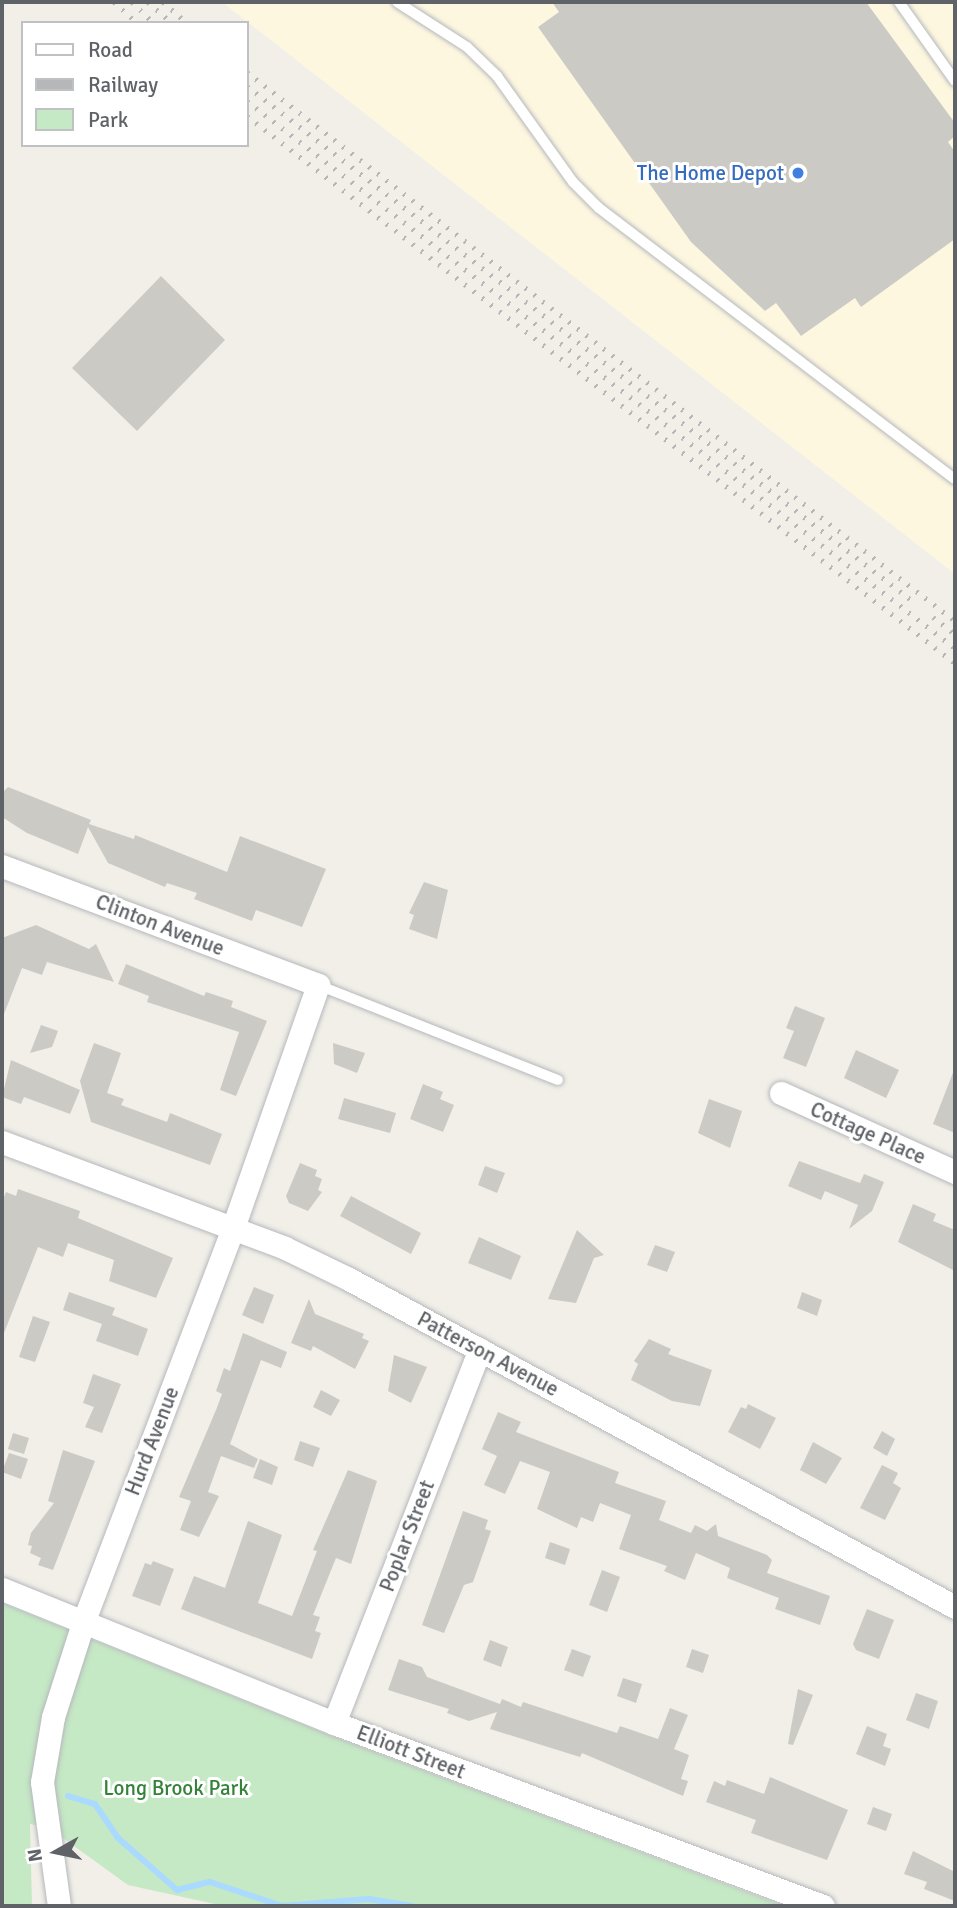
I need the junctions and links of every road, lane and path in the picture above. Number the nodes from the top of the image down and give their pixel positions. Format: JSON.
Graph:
{"nodes":[{"id":1,"x":397,"y":2,"type":"edge"},
{"id":2,"x":899,"y":2,"type":"edge"},
{"id":3,"x":955,"y":80,"type":"edge"},
{"id":4,"x":955,"y":479,"type":"edge"},
{"id":5,"x":2,"y":866,"type":"edge"},
{"id":6,"x":318,"y":985,"type":"junction"},
{"id":7,"x":558,"y":1080,"type":"dead end"},
{"id":8,"x":781,"y":1093,"type":"dead end"},
{"id":9,"x":2,"y":1142,"type":"edge"},
{"id":10,"x":955,"y":1172,"type":"edge"},
{"id":11,"x":233,"y":1228,"type":"junction"},
{"id":12,"x":480,"y":1349,"type":"junction"},
{"id":13,"x":2,"y":1589,"type":"edge"},
{"id":14,"x":955,"y":1607,"type":"edge"},
{"id":15,"x":83,"y":1623,"type":"junction"},
{"id":16,"x":334,"y":1723,"type":"junction"},
{"id":17,"x":59,"y":1906,"type":"edge"},
{"id":18,"x":823,"y":1906,"type":"edge"}],
"edges":[{"from":1,"to":4,"type":"lane"},
{"from":2,"to":3,"type":"lane"},
{"from":5,"to":6,"type":"street","name":"Clinton Avenue"},
{"from":6,"to":7,"type":"lane"},
{"from":6,"to":11,"type":"street","name":"Hurd Avenue"},
{"from":8,"to":10,"type":"street","name":"Cottage Place"},
{"from":9,"to":11,"type":"street","name":"Patterson Avenue"},
{"from":11,"to":12,"type":"street","name":"Patterson Avenue"},
{"from":11,"to":15,"type":"street","name":"Hurd Avenue"},
{"from":12,"to":14,"type":"street","name":"Patterson Avenue"},
{"from":12,"to":16,"type":"street","name":"Poplar Street"},
{"from":13,"to":15,"type":"street","name":"Elliott Street"},
{"from":15,"to":16,"type":"street","name":"Elliott Street"},
{"from":15,"to":17,"type":"street","name":"Hurd Avenue"},
{"from":16,"to":18,"type":"street","name":"Elliott Street"}]}
